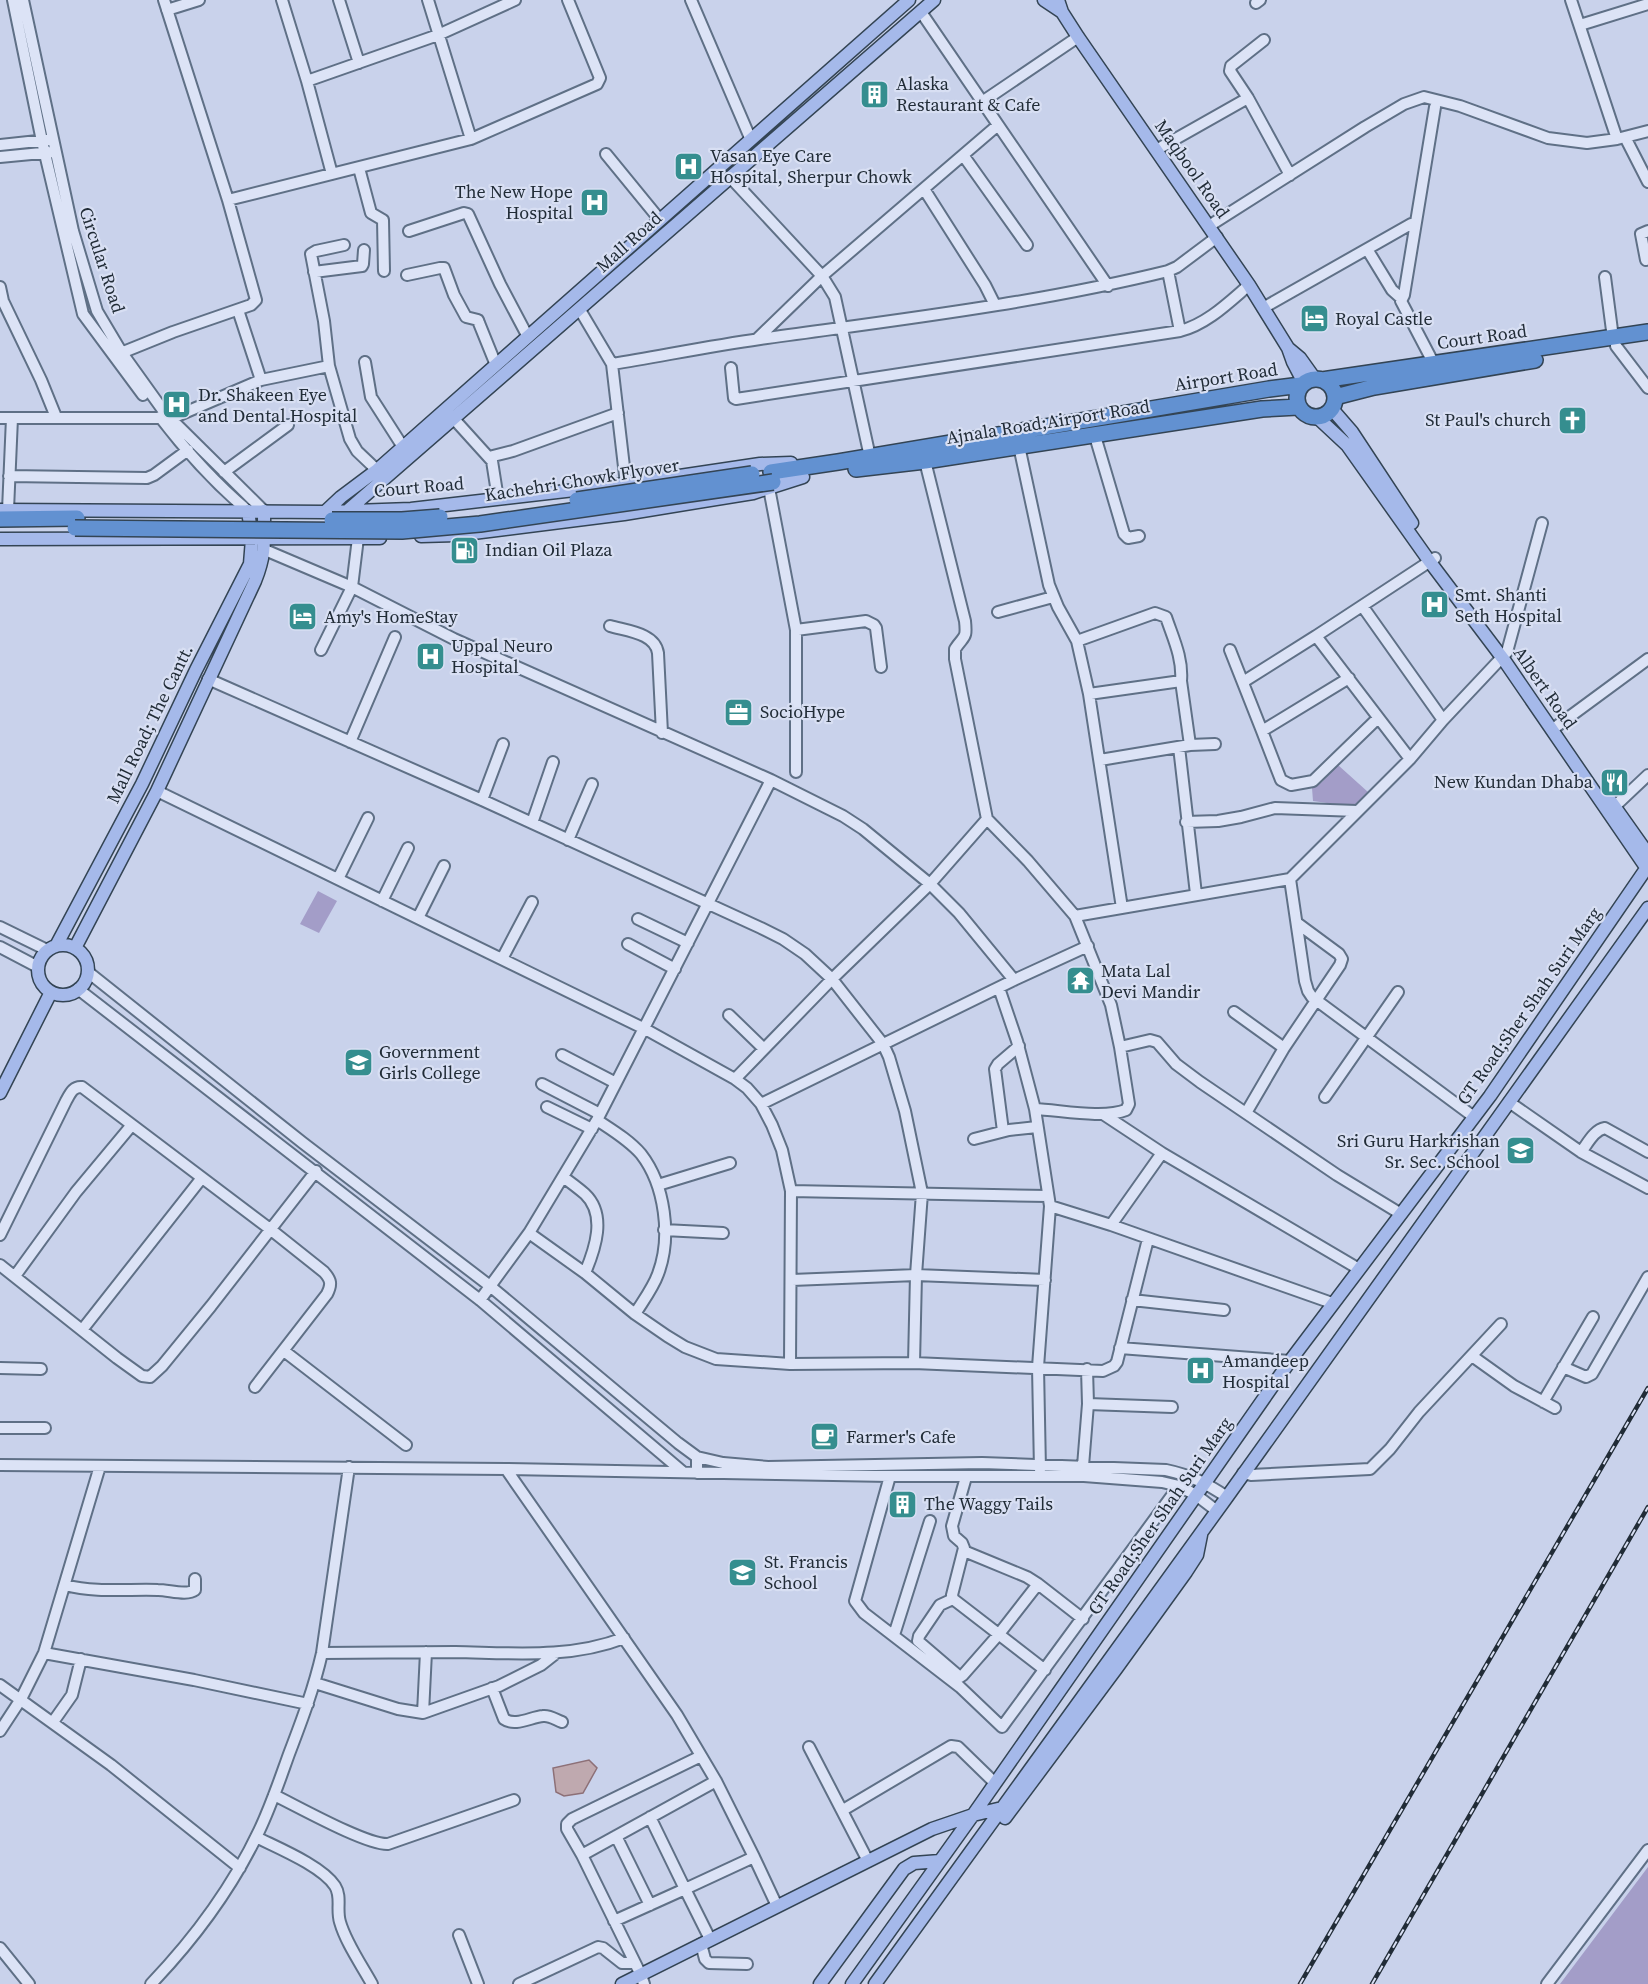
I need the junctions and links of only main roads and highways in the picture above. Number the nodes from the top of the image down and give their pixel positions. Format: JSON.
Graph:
{"nodes":[{"id":1,"x":909,"y":0,"type":"edge"},
{"id":2,"x":934,"y":0,"type":"edge"},
{"id":3,"x":1044,"y":0,"type":"edge"},
{"id":4,"x":1060,"y":6,"type":"edge"},
{"id":5,"x":1648,"y":332,"type":"edge"},
{"id":6,"x":1615,"y":342,"type":"junction"},
{"id":7,"x":1648,"y":342,"type":"edge"},
{"id":8,"x":1311,"y":382,"type":"junction"},
{"id":9,"x":1334,"y":403,"type":"junction"},
{"id":10,"x":1298,"y":406,"type":"junction"},
{"id":11,"x":1317,"y":417,"type":"junction"},
{"id":12,"x":838,"y":462,"type":"junction"},
{"id":13,"x":803,"y":477,"type":"joint"},
{"id":14,"x":771,"y":480,"type":"junction"},
{"id":15,"x":248,"y":511,"type":"junction"},
{"id":16,"x":264,"y":511,"type":"junction"},
{"id":17,"x":348,"y":511,"type":"junction"},
{"id":18,"x":325,"y":512,"type":"junction"},
{"id":19,"x":3,"y":513,"type":"edge"},
{"id":20,"x":76,"y":523,"type":"junction"},
{"id":21,"x":0,"y":528,"type":"edge"},
{"id":22,"x":0,"y":539,"type":"edge"},
{"id":23,"x":309,"y":539,"type":"junction"},
{"id":24,"x":260,"y":543,"type":"junction"},
{"id":25,"x":1432,"y":560,"type":"junction"},
{"id":26,"x":1504,"y":654,"type":"junction"},
{"id":27,"x":1648,"y":854,"type":"edge"},
{"id":28,"x":1648,"y":868,"type":"edge"},
{"id":29,"x":1648,"y":908,"type":"edge"},
{"id":30,"x":52,"y":948,"type":"junction"},
{"id":31,"x":75,"y":948,"type":"junction"},
{"id":32,"x":51,"y":992,"type":"junction"},
{"id":33,"x":0,"y":1093,"type":"edge"},
{"id":34,"x":1201,"y":1532,"type":"junction"},
{"id":35,"x":1002,"y":1808,"type":"junction"},
{"id":36,"x":973,"y":1815,"type":"junction"},
{"id":37,"x":940,"y":1861,"type":"junction"},
{"id":38,"x":642,"y":1979,"type":"edge"},
{"id":39,"x":622,"y":1984,"type":"edge"},
{"id":40,"x":820,"y":1984,"type":"edge"},
{"id":41,"x":852,"y":1984,"type":"edge"},
{"id":42,"x":875,"y":1984,"type":"edge"},
{"id":43,"x":885,"y":1984,"type":"edge"}],
"edges":[{"from":1,"to":18,"type":"main road","name":"Mall Road"},
{"from":2,"to":17,"type":"main road","name":"Mall Road"},
{"from":3,"to":4,"type":"main road","name":"Maqbool Road"},
{"from":4,"to":8,"type":"main road","name":"Maqbool Road"},
{"from":5,"to":6,"type":"highway","name":"Court Road"},
{"from":6,"to":7,"type":"highway","name":"Court Road"},
{"from":6,"to":8,"type":"highway","name":"Court Road"},
{"from":6,"to":9,"type":"highway","name":"Court Road"},
{"from":8,"to":9,"type":"highway"},
{"from":8,"to":10,"type":"highway"},
{"from":8,"to":12,"type":"highway","name":"Airport Road"},
{"from":9,"to":11,"type":"highway"},
{"from":9,"to":25,"type":"main road","name":"Albert Road"},
{"from":10,"to":11,"type":"highway"},
{"from":10,"to":13,"type":"highway","name":"Ajnala Road;Airport Road"},
{"from":11,"to":25,"type":"main road","name":"Albert Road"},
{"from":12,"to":14,"type":"highway","name":"Kachehri Chowk Flyover"},
{"from":12,"to":17,"type":"main road","name":"Court Road"},
{"from":13,"to":14,"type":"highway","name":"Kachehri Chowk Flyover"},
{"from":14,"to":20,"type":"highway","name":"Kachehri Chowk Flyover","bridge":true},
{"from":14,"to":23,"type":"main road"},
{"from":15,"to":16,"type":"main road","name":"Court Road"},
{"from":15,"to":19,"type":"main road","name":"Court Road"},
{"from":15,"to":24,"type":"main road","name":"Mall Road; The Cantt."},
{"from":16,"to":18,"type":"main road","name":"Court Road"},
{"from":16,"to":24,"type":"main road","name":"Mall Road; The Cantt."},
{"from":17,"to":18,"type":"main road","name":"Court Road"},
{"from":17,"to":23,"type":"main road","name":"Mall Road"},
{"from":19,"to":20,"type":"highway"},
{"from":20,"to":21,"type":"highway"},
{"from":22,"to":24,"type":"main road"},
{"from":23,"to":24,"type":"main road"},
{"from":24,"to":30,"type":"main road","name":"Mall Road; The Cantt."},
{"from":24,"to":31,"type":"main road","name":"Mall Road; The Cantt."},
{"from":25,"to":26,"type":"main road","name":"Albert Road"},
{"from":26,"to":27,"type":"main road","name":"Albert Road"},
{"from":26,"to":28,"type":"main road","name":"Albert Road"},
{"from":28,"to":36,"type":"main road","name":"GT Road;Sher Shah Suri Marg"},
{"from":29,"to":34,"type":"main road"},
{"from":30,"to":31,"type":"main road"},
{"from":30,"to":32,"type":"main road"},
{"from":31,"to":32,"type":"main road"},
{"from":32,"to":33,"type":"main road"},
{"from":34,"to":35,"type":"main road"},
{"from":34,"to":43,"type":"main road"},
{"from":35,"to":36,"type":"main road"},
{"from":35,"to":42,"type":"main road"},
{"from":36,"to":37,"type":"main road","name":"GT Road;Sher Shah Suri Marg"},
{"from":36,"to":38,"type":"main road"},
{"from":37,"to":40,"type":"main road"},
{"from":37,"to":41,"type":"main road","name":"GT Road;Sher Shah Suri Marg"},
{"from":38,"to":39,"type":"main road"}]}
